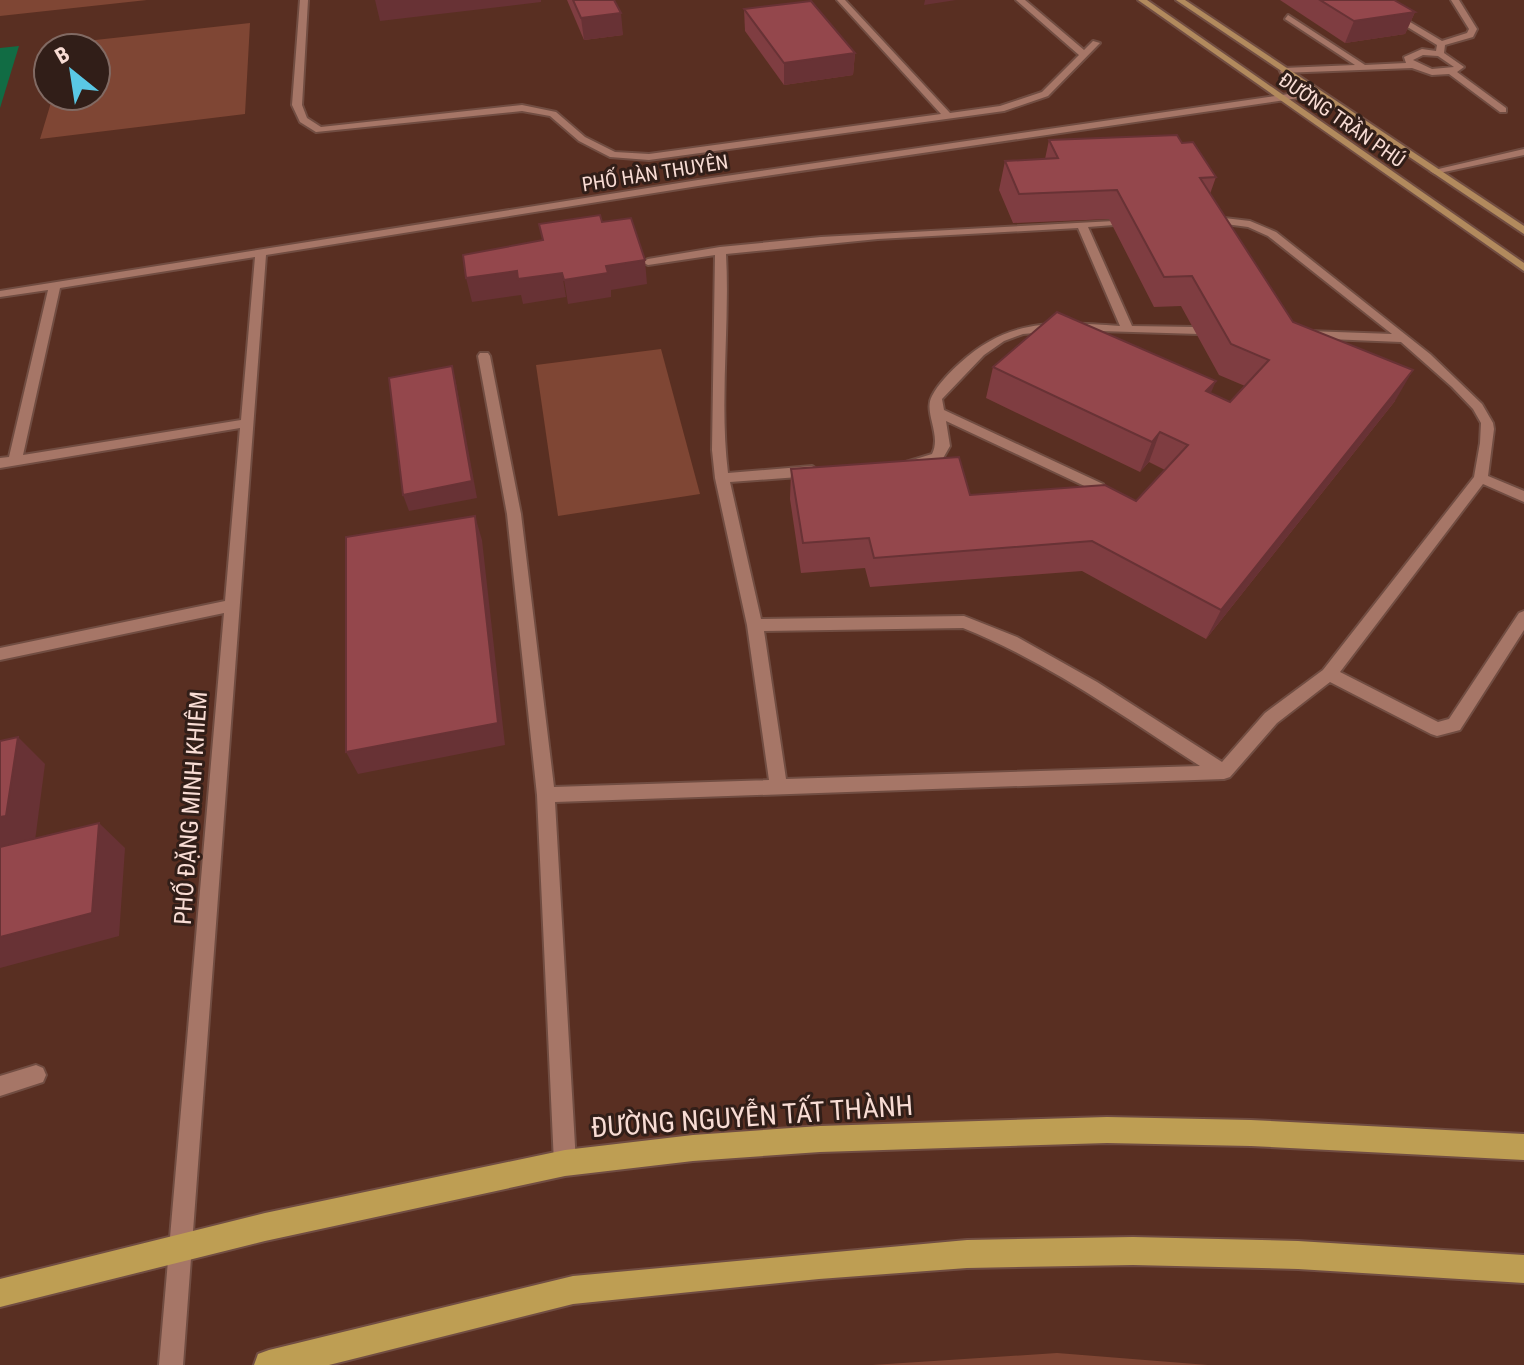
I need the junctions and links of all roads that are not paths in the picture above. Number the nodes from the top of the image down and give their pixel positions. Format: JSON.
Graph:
{"nodes":[{"id":1,"x":304,"y":0,"type":"edge"},
{"id":2,"x":841,"y":0,"type":"edge"},
{"id":3,"x":1020,"y":0,"type":"edge"},
{"id":4,"x":1142,"y":0,"type":"edge"},
{"id":5,"x":1180,"y":0,"type":"edge"},
{"id":6,"x":1367,"y":0,"type":"edge"},
{"id":7,"x":1455,"y":0,"type":"edge"},
{"id":8,"x":1288,"y":17,"type":"dead end"},
{"id":9,"x":1096,"y":43,"type":"dead end"},
{"id":10,"x":1441,"y":49,"type":"junction"},
{"id":11,"x":1084,"y":54,"type":"junction"},
{"id":12,"x":1412,"y":65,"type":"junction"},
{"id":13,"x":1362,"y":66,"type":"junction"},
{"id":14,"x":1284,"y":71,"type":"junction"},
{"id":15,"x":1452,"y":72,"type":"junction"},
{"id":16,"x":1316,"y":93,"type":"junction"},
{"id":17,"x":1280,"y":100,"type":"junction"},
{"id":18,"x":1503,"y":110,"type":"dead end"},
{"id":19,"x":948,"y":116,"type":"junction"},
{"id":20,"x":1524,"y":152,"type":"edge"},
{"id":21,"x":1435,"y":171,"type":"junction"},
{"id":22,"x":1197,"y":219,"type":"edge"},
{"id":23,"x":1110,"y":223,"type":"edge"},
{"id":24,"x":1082,"y":225,"type":"junction"},
{"id":25,"x":1524,"y":231,"type":"edge"},
{"id":26,"x":720,"y":250,"type":"junction"},
{"id":27,"x":261,"y":255,"type":"junction"},
{"id":28,"x":648,"y":262,"type":"edge"},
{"id":29,"x":1524,"y":268,"type":"edge"},
{"id":30,"x":55,"y":286,"type":"junction"},
{"id":31,"x":0,"y":294,"type":"edge"},
{"id":32,"x":1128,"y":330,"type":"junction"},
{"id":33,"x":1195,"y":331,"type":"edge"},
{"id":34,"x":1298,"y":335,"type":"edge"},
{"id":35,"x":1402,"y":338,"type":"junction"},
{"id":36,"x":484,"y":356,"type":"dead end"},
{"id":37,"x":936,"y":411,"type":"junction"},
{"id":38,"x":246,"y":423,"type":"junction"},
{"id":39,"x":15,"y":461,"type":"junction"},
{"id":40,"x":0,"y":463,"type":"edge"},
{"id":41,"x":901,"y":465,"type":"edge"},
{"id":42,"x":827,"y":470,"type":"edge"},
{"id":43,"x":722,"y":478,"type":"junction"},
{"id":44,"x":1481,"y":478,"type":"junction"},
{"id":45,"x":1098,"y":487,"type":"edge"},
{"id":46,"x":1524,"y":497,"type":"edge"},
{"id":47,"x":231,"y":606,"type":"junction"},
{"id":48,"x":1524,"y":617,"type":"edge"},
{"id":49,"x":755,"y":625,"type":"junction"},
{"id":50,"x":0,"y":654,"type":"edge"},
{"id":51,"x":1329,"y":674,"type":"junction"},
{"id":52,"x":1224,"y":772,"type":"junction"},
{"id":53,"x":779,"y":787,"type":"junction"},
{"id":54,"x":546,"y":795,"type":"junction"},
{"id":55,"x":36,"y":1075,"type":"dead end"},
{"id":56,"x":0,"y":1086,"type":"edge"},
{"id":57,"x":1524,"y":1147,"type":"edge"},
{"id":58,"x":565,"y":1163,"type":"junction"},
{"id":59,"x":180,"y":1247,"type":"junction"},
{"id":60,"x":1524,"y":1269,"type":"edge"},
{"id":61,"x":0,"y":1293,"type":"edge"},
{"id":62,"x":171,"y":1365,"type":"edge"},
{"id":63,"x":269,"y":1365,"type":"edge"}],
"edges":[{"from":1,"to":19,"type":"street"},
{"from":2,"to":19,"type":"street"},
{"from":3,"to":11,"type":"street"},
{"from":4,"to":17,"type":"main road","name":"ĐƯỜNG TRẦN PHÚ"},
{"from":5,"to":14,"type":"main road","name":"ĐƯỜNG TRẦN PHÚ"},
{"from":6,"to":10,"type":"street"},
{"from":7,"to":10,"type":"street"},
{"from":8,"to":13,"type":"street"},
{"from":9,"to":11,"type":"street"},
{"from":10,"to":12,"type":"street"},
{"from":10,"to":15,"type":"street"},
{"from":11,"to":19,"type":"street"},
{"from":12,"to":13,"type":"street"},
{"from":12,"to":15,"type":"street"},
{"from":13,"to":14,"type":"street"},
{"from":14,"to":16,"type":"main road","name":"ĐƯỜNG TRẦN PHÚ"},
{"from":15,"to":18,"type":"street"},
{"from":16,"to":17,"type":"street","name":"PHỐ HÀN THUYÊN"},
{"from":16,"to":21,"type":"main road","name":"ĐƯỜNG TRẦN PHÚ"},
{"from":17,"to":27,"type":"street","name":"PHỐ HÀN THUYÊN"},
{"from":17,"to":29,"type":"main road","name":"ĐƯỜNG TRẦN PHÚ"},
{"from":20,"to":21,"type":"street"},
{"from":21,"to":25,"type":"main road","name":"ĐƯỜNG TRẦN PHÚ"},
{"from":22,"to":35,"type":"street"},
{"from":23,"to":24,"type":"street"},
{"from":24,"to":26,"type":"street"},
{"from":24,"to":32,"type":"street"},
{"from":26,"to":28,"type":"street"},
{"from":26,"to":43,"type":"street"},
{"from":27,"to":30,"type":"street","name":"PHỐ HÀN THUYÊN"},
{"from":27,"to":38,"type":"street","name":"PHỐ ĐẶNG MINH KHIÊM"},
{"from":30,"to":31,"type":"street","name":"PHỐ HÀN THUYÊN"},
{"from":30,"to":39,"type":"street"},
{"from":32,"to":33,"type":"street"},
{"from":32,"to":37,"type":"street"},
{"from":34,"to":35,"type":"street"},
{"from":35,"to":44,"type":"street"},
{"from":36,"to":54,"type":"street"},
{"from":37,"to":41,"type":"street"},
{"from":37,"to":45,"type":"street"},
{"from":38,"to":39,"type":"street"},
{"from":38,"to":47,"type":"street","name":"PHỐ ĐẶNG MINH KHIÊM"},
{"from":39,"to":40,"type":"street"},
{"from":42,"to":43,"type":"street"},
{"from":43,"to":49,"type":"street"},
{"from":44,"to":46,"type":"street"},
{"from":44,"to":51,"type":"street"},
{"from":47,"to":50,"type":"street"},
{"from":47,"to":59,"type":"street","name":"PHỐ ĐẶNG MINH KHIÊM"},
{"from":48,"to":51,"type":"street"},
{"from":49,"to":52,"type":"street"},
{"from":49,"to":53,"type":"street"},
{"from":51,"to":52,"type":"street"},
{"from":52,"to":53,"type":"street"},
{"from":53,"to":54,"type":"street"},
{"from":54,"to":58,"type":"street"},
{"from":55,"to":56,"type":"street"},
{"from":57,"to":58,"type":"main road","name":"ĐƯỜNG NGUYỄN TẤT THÀNH"},
{"from":58,"to":59,"type":"main road","name":"ĐƯỜNG NGUYỄN TẤT THÀNH"},
{"from":59,"to":61,"type":"main road","name":"ĐƯỜNG NGUYỄN TẤT THÀNH"},
{"from":59,"to":62,"type":"street","name":"PHỐ ĐẶNG MINH KHIÊM"},
{"from":60,"to":63,"type":"main road"}]}
